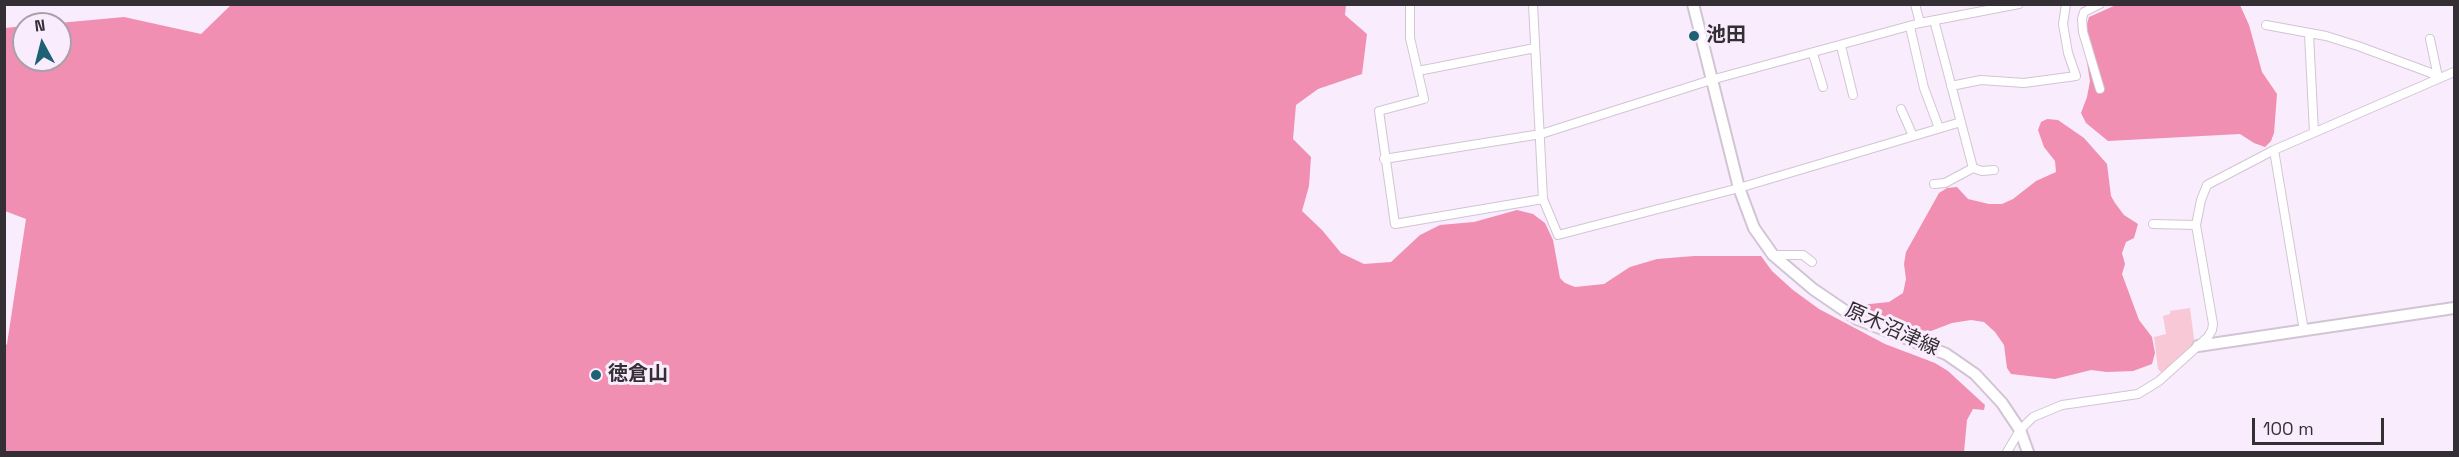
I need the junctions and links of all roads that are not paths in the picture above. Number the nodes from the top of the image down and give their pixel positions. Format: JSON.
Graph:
{"nodes":[{"id":1,"x":1410,"y":4,"type":"edge"},
{"id":2,"x":1533,"y":4,"type":"edge"},
{"id":3,"x":1693,"y":4,"type":"edge"},
{"id":4,"x":1915,"y":4,"type":"edge"},
{"id":5,"x":2019,"y":4,"type":"edge"},
{"id":6,"x":2066,"y":4,"type":"edge"},
{"id":7,"x":2100,"y":4,"type":"edge"},
{"id":8,"x":1976,"y":8,"type":"edge"},
{"id":9,"x":1934,"y":20,"type":"junction"},
{"id":10,"x":1920,"y":23,"type":"junction"},
{"id":11,"x":2266,"y":25,"type":"dead end"},
{"id":12,"x":1910,"y":27,"type":"junction"},
{"id":13,"x":2309,"y":34,"type":"junction"},
{"id":14,"x":2430,"y":39,"type":"dead end"},
{"id":15,"x":1841,"y":46,"type":"junction"},
{"id":16,"x":1535,"y":48,"type":"junction"},
{"id":17,"x":1813,"y":54,"type":"junction"},
{"id":18,"x":1418,"y":70,"type":"junction"},
{"id":19,"x":2454,"y":72,"type":"edge"},
{"id":20,"x":2439,"y":78,"type":"junction"},
{"id":21,"x":1711,"y":80,"type":"junction"},
{"id":22,"x":1951,"y":86,"type":"junction"},
{"id":23,"x":1823,"y":87,"type":"dead end"},
{"id":24,"x":2100,"y":89,"type":"dead end"},
{"id":25,"x":1853,"y":95,"type":"dead end"},
{"id":26,"x":1901,"y":109,"type":"dead end"},
{"id":27,"x":1961,"y":122,"type":"junction"},
{"id":28,"x":1939,"y":128,"type":"junction"},
{"id":29,"x":2314,"y":132,"type":"junction"},
{"id":30,"x":1541,"y":134,"type":"junction"},
{"id":31,"x":1912,"y":136,"type":"junction"},
{"id":32,"x":2274,"y":150,"type":"junction"},
{"id":33,"x":1384,"y":159,"type":"junction"},
{"id":34,"x":1973,"y":168,"type":"junction"},
{"id":35,"x":1994,"y":170,"type":"dead end"},
{"id":36,"x":1934,"y":184,"type":"dead end"},
{"id":37,"x":1739,"y":188,"type":"junction"},
{"id":38,"x":1543,"y":199,"type":"junction"},
{"id":39,"x":2153,"y":224,"type":"dead end"},
{"id":40,"x":2196,"y":225,"type":"junction"},
{"id":41,"x":1773,"y":255,"type":"junction"},
{"id":42,"x":1812,"y":262,"type":"dead end"},
{"id":43,"x":2454,"y":308,"type":"edge"},
{"id":44,"x":2304,"y":331,"type":"junction"},
{"id":45,"x":2198,"y":346,"type":"junction"},
{"id":46,"x":2020,"y":430,"type":"junction"},
{"id":47,"x":2007,"y":453,"type":"edge"},
{"id":48,"x":2028,"y":453,"type":"edge"}],
"edges":[{"from":1,"to":18,"type":"street"},
{"from":2,"to":16,"type":"street"},
{"from":3,"to":21,"type":"main road","name":"原木沼津線"},
{"from":4,"to":10,"type":"street"},
{"from":5,"to":8,"type":"street"},
{"from":6,"to":22,"type":"street"},
{"from":7,"to":24,"type":"street"},
{"from":8,"to":9,"type":"street"},
{"from":9,"to":10,"type":"street"},
{"from":9,"to":22,"type":"street"},
{"from":10,"to":12,"type":"street"},
{"from":11,"to":13,"type":"street"},
{"from":12,"to":15,"type":"street"},
{"from":12,"to":28,"type":"street"},
{"from":13,"to":20,"type":"street"},
{"from":13,"to":29,"type":"street"},
{"from":14,"to":20,"type":"street"},
{"from":15,"to":17,"type":"street"},
{"from":15,"to":25,"type":"street"},
{"from":16,"to":18,"type":"street"},
{"from":16,"to":30,"type":"street"},
{"from":17,"to":21,"type":"street"},
{"from":17,"to":23,"type":"street"},
{"from":18,"to":33,"type":"street"},
{"from":19,"to":20,"type":"street"},
{"from":20,"to":29,"type":"street"},
{"from":21,"to":30,"type":"street"},
{"from":21,"to":37,"type":"main road","name":"原木沼津線"},
{"from":22,"to":27,"type":"street"},
{"from":26,"to":31,"type":"street"},
{"from":27,"to":28,"type":"street"},
{"from":27,"to":34,"type":"street"},
{"from":28,"to":31,"type":"street"},
{"from":29,"to":32,"type":"street"},
{"from":30,"to":33,"type":"street"},
{"from":30,"to":38,"type":"street"},
{"from":31,"to":37,"type":"street"},
{"from":32,"to":40,"type":"street"},
{"from":32,"to":44,"type":"street"},
{"from":33,"to":38,"type":"street"},
{"from":34,"to":35,"type":"street"},
{"from":34,"to":36,"type":"street"},
{"from":37,"to":38,"type":"street"},
{"from":37,"to":41,"type":"main road","name":"原木沼津線"},
{"from":39,"to":40,"type":"street"},
{"from":40,"to":45,"type":"street"},
{"from":41,"to":42,"type":"street"},
{"from":41,"to":46,"type":"main road","name":"原木沼津線"},
{"from":43,"to":44,"type":"main road"},
{"from":44,"to":45,"type":"main road"},
{"from":45,"to":46,"type":"street"},
{"from":46,"to":47,"type":"street"},
{"from":46,"to":48,"type":"main road","name":"原木沼津線"}]}
